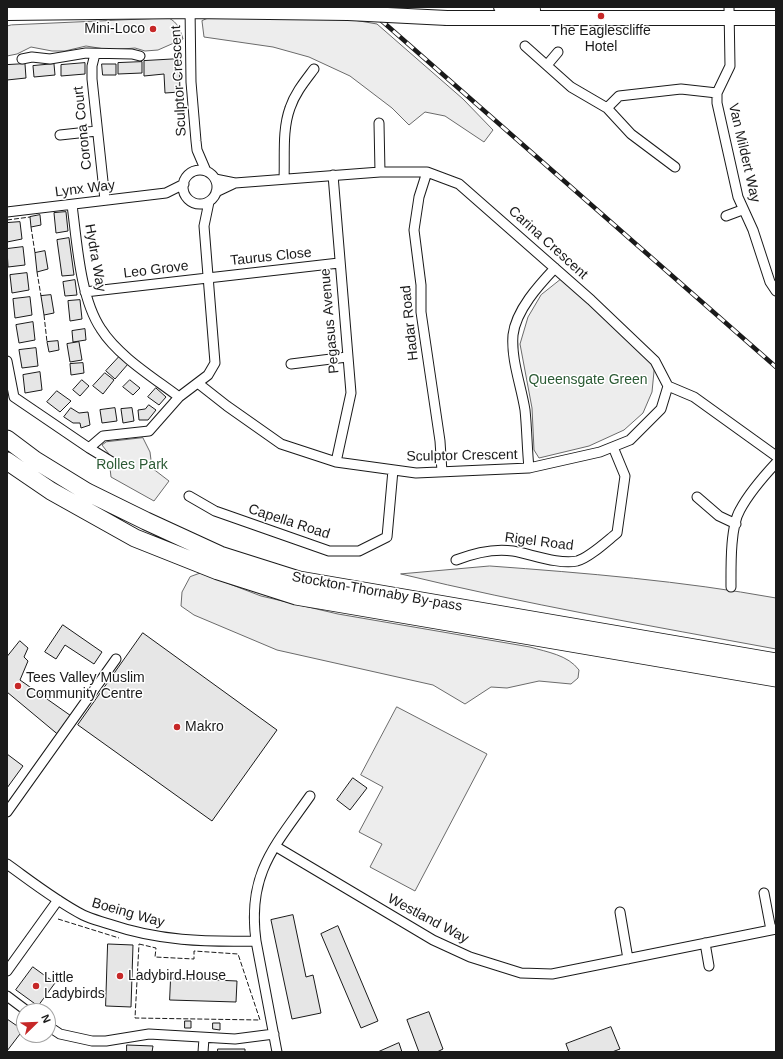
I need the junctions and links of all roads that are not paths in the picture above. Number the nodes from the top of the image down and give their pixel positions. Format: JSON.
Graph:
{"nodes":[{"id":1,"x":501,"y":7,"type":"edge"},
{"id":2,"x":190,"y":9,"type":"edge"},
{"id":3,"x":538,"y":12,"type":"edge"},
{"id":4,"x":7,"y":13,"type":"edge"},
{"id":5,"x":729,"y":13,"type":"edge"},
{"id":6,"x":776,"y":18,"type":"edge"},
{"id":7,"x":525,"y":46,"type":"dead end"},
{"id":8,"x":558,"y":52,"type":"dead end"},
{"id":9,"x":95,"y":54,"type":"junction"},
{"id":10,"x":140,"y":56,"type":"dead end"},
{"id":11,"x":22,"y":59,"type":"dead end"},
{"id":12,"x":547,"y":64,"type":"junction"},
{"id":13,"x":314,"y":68,"type":"dead end"},
{"id":14,"x":717,"y":93,"type":"junction"},
{"id":15,"x":607,"y":108,"type":"junction"},
{"id":16,"x":379,"y":123,"type":"dead end"},
{"id":17,"x":97,"y":131,"type":"junction"},
{"id":18,"x":60,"y":135,"type":"dead end"},
{"id":19,"x":197,"y":150,"type":"junction"},
{"id":20,"x":675,"y":167,"type":"dead end"},
{"id":21,"x":206,"y":171,"type":"junction"},
{"id":22,"x":194,"y":172,"type":"junction"},
{"id":23,"x":380,"y":172,"type":"junction"},
{"id":24,"x":427,"y":172,"type":"junction"},
{"id":25,"x":333,"y":175,"type":"junction"},
{"id":26,"x":215,"y":179,"type":"junction"},
{"id":27,"x":284,"y":179,"type":"junction"},
{"id":28,"x":235,"y":183,"type":"junction"},
{"id":29,"x":184,"y":184,"type":"junction"},
{"id":30,"x":216,"y":192,"type":"junction"},
{"id":31,"x":166,"y":193,"type":"junction"},
{"id":32,"x":186,"y":196,"type":"junction"},
{"id":33,"x":105,"y":200,"type":"junction"},
{"id":34,"x":209,"y":202,"type":"junction"},
{"id":35,"x":196,"y":203,"type":"junction"},
{"id":36,"x":72,"y":205,"type":"junction"},
{"id":37,"x":742,"y":210,"type":"junction"},
{"id":38,"x":7,"y":212,"type":"edge"},
{"id":39,"x":726,"y":216,"type":"dead end"},
{"id":40,"x":204,"y":226,"type":"junction"},
{"id":41,"x":339,"y":264,"type":"junction"},
{"id":42,"x":555,"y":268,"type":"junction"},
{"id":43,"x":207,"y":278,"type":"junction"},
{"id":44,"x":776,"y":291,"type":"edge"},
{"id":45,"x":85,"y":292,"type":"junction"},
{"id":46,"x":347,"y":357,"type":"junction"},
{"id":47,"x":7,"y":361,"type":"edge"},
{"id":48,"x":291,"y":364,"type":"dead end"},
{"id":49,"x":199,"y":384,"type":"junction"},
{"id":50,"x":668,"y":386,"type":"junction"},
{"id":51,"x":179,"y":397,"type":"junction"},
{"id":52,"x":7,"y":433,"type":"edge"},
{"id":53,"x":7,"y":439,"type":"edge"},
{"id":54,"x":613,"y":447,"type":"junction"},
{"id":55,"x":89,"y":448,"type":"junction"},
{"id":56,"x":776,"y":456,"type":"edge"},
{"id":57,"x":35,"y":460,"type":"junction"},
{"id":58,"x":7,"y":461,"type":"edge"},
{"id":59,"x":112,"y":462,"type":"dead end"},
{"id":60,"x":336,"y":462,"type":"junction"},
{"id":61,"x":776,"y":463,"type":"edge"},
{"id":62,"x":529,"y":468,"type":"junction"},
{"id":63,"x":393,"y":470,"type":"junction"},
{"id":64,"x":442,"y":472,"type":"junction"},
{"id":65,"x":189,"y":496,"type":"dead end"},
{"id":66,"x":696,"y":497,"type":"dead end"},
{"id":67,"x":736,"y":524,"type":"junction"},
{"id":68,"x":456,"y":560,"type":"dead end"},
{"id":69,"x":731,"y":587,"type":"dead end"},
{"id":70,"x":116,"y":660,"type":"dead end"},
{"id":71,"x":776,"y":662,"type":"edge"},
{"id":72,"x":776,"y":678,"type":"edge"},
{"id":73,"x":310,"y":796,"type":"dead end"},
{"id":74,"x":8,"y":808,"type":"edge"},
{"id":75,"x":275,"y":846,"type":"junction"},
{"id":76,"x":7,"y":864,"type":"edge"},
{"id":77,"x":764,"y":893,"type":"dead end"},
{"id":78,"x":58,"y":900,"type":"junction"},
{"id":79,"x":620,"y":912,"type":"dead end"},
{"id":80,"x":773,"y":929,"type":"edge"},
{"id":81,"x":256,"y":941,"type":"junction"},
{"id":82,"x":705,"y":943,"type":"junction"},
{"id":83,"x":628,"y":959,"type":"junction"},
{"id":84,"x":709,"y":966,"type":"dead end"},
{"id":85,"x":7,"y":971,"type":"edge"},
{"id":86,"x":7,"y":996,"type":"edge"},
{"id":87,"x":16,"y":1003,"type":"edge"},
{"id":88,"x":56,"y":1031,"type":"edge"},
{"id":89,"x":274,"y":1034,"type":"junction"},
{"id":90,"x":204,"y":1038,"type":"junction"},
{"id":91,"x":203,"y":1052,"type":"edge"},
{"id":92,"x":277,"y":1052,"type":"edge"}],
"edges":[{"from":1,"to":3,"type":"main road"},
{"from":2,"to":3,"type":"main road","bridge":true},
{"from":2,"to":4,"type":"main road"},
{"from":2,"to":19,"type":"street","name":"Sculptor Crescent"},
{"from":3,"to":5,"type":"main road"},
{"from":5,"to":6,"type":"main road"},
{"from":5,"to":14,"type":"street","name":"Van Mildert Way"},
{"from":7,"to":12,"type":"street"},
{"from":8,"to":12,"type":"street"},
{"from":9,"to":10,"type":"street"},
{"from":9,"to":11,"type":"street"},
{"from":9,"to":17,"type":"street","name":"Corona Court"},
{"from":12,"to":15,"type":"street"},
{"from":13,"to":27,"type":"street"},
{"from":14,"to":15,"type":"street"},
{"from":14,"to":37,"type":"street","name":"Van Mildert Way"},
{"from":15,"to":20,"type":"street"},
{"from":16,"to":23,"type":"street"},
{"from":17,"to":18,"type":"street"},
{"from":17,"to":33,"type":"street","name":"Corona Court"},
{"from":19,"to":21,"type":"street","name":"Sculptor Crescent"},
{"from":19,"to":22,"type":"street","name":"Sculptor Crescent"},
{"from":21,"to":22,"type":"street"},
{"from":21,"to":26,"type":"street"},
{"from":22,"to":29,"type":"street"},
{"from":23,"to":24,"type":"street","name":"Carina Crescent"},
{"from":23,"to":25,"type":"street","name":"Carina Crescent"},
{"from":24,"to":42,"type":"street","name":"Carina Crescent"},
{"from":24,"to":64,"type":"street","name":"Hadar Road"},
{"from":25,"to":27,"type":"street","name":"Carina Crescent"},
{"from":25,"to":41,"type":"street","name":"Pegasus Avenue"},
{"from":26,"to":28,"type":"street","name":"Carina Crescent"},
{"from":26,"to":30,"type":"street"},
{"from":27,"to":28,"type":"street","name":"Carina Crescent"},
{"from":28,"to":30,"type":"street","name":"Carina Crescent"},
{"from":29,"to":31,"type":"street","name":"Lynx Way"},
{"from":29,"to":32,"type":"street"},
{"from":30,"to":34,"type":"street"},
{"from":31,"to":32,"type":"street","name":"Lynx Way"},
{"from":31,"to":33,"type":"street","name":"Lynx Way"},
{"from":32,"to":35,"type":"street"},
{"from":33,"to":36,"type":"street","name":"Lynx Way"},
{"from":34,"to":35,"type":"street"},
{"from":34,"to":40,"type":"street"},
{"from":35,"to":40,"type":"street"},
{"from":36,"to":38,"type":"street","name":"Lynx Way"},
{"from":36,"to":45,"type":"street","name":"Hydra Way"},
{"from":37,"to":39,"type":"street"},
{"from":37,"to":44,"type":"street","name":"Van Mildert Way"},
{"from":40,"to":43,"type":"street"},
{"from":41,"to":43,"type":"street","name":"Taurus Close"},
{"from":41,"to":46,"type":"street","name":"Pegasus Avenue"},
{"from":42,"to":50,"type":"street","name":"Carina Crescent"},
{"from":42,"to":62,"type":"street"},
{"from":43,"to":45,"type":"street","name":"Leo Grove"},
{"from":43,"to":49,"type":"street"},
{"from":45,"to":51,"type":"street","name":"Hydra Way"},
{"from":46,"to":48,"type":"street"},
{"from":46,"to":60,"type":"street","name":"Pegasus Avenue"},
{"from":47,"to":55,"type":"street"},
{"from":49,"to":51,"type":"street"},
{"from":49,"to":60,"type":"street","name":"Sculptor Crescent"},
{"from":50,"to":54,"type":"street","name":"Sculptor Crescent"},
{"from":50,"to":56,"type":"street"},
{"from":51,"to":55,"type":"street"},
{"from":52,"to":57,"type":"highway"},
{"from":53,"to":57,"type":"highway","name":"Stockton-Thornaby By-pass"},
{"from":54,"to":62,"type":"street","name":"Sculptor Crescent"},
{"from":54,"to":68,"type":"street","name":"Rigel Road"},
{"from":55,"to":59,"type":"street"},
{"from":57,"to":71,"type":"highway","name":"Stockton-Thornaby By-pass"},
{"from":58,"to":72,"type":"highway","name":"Stockton-Thornaby By-pass"},
{"from":60,"to":63,"type":"street","name":"Sculptor Crescent"},
{"from":61,"to":67,"type":"street"},
{"from":62,"to":64,"type":"street","name":"Sculptor Crescent"},
{"from":63,"to":64,"type":"street","name":"Sculptor Crescent"},
{"from":63,"to":65,"type":"street","name":"Capella Road"},
{"from":66,"to":67,"type":"street"},
{"from":67,"to":69,"type":"street"},
{"from":70,"to":74,"type":"street"},
{"from":73,"to":75,"type":"street"},
{"from":75,"to":81,"type":"street"},
{"from":75,"to":83,"type":"street","name":"Westland Way"},
{"from":76,"to":78,"type":"street","name":"Boeing Way"},
{"from":77,"to":80,"type":"street","name":"Westland Way"},
{"from":78,"to":81,"type":"street","name":"Boeing Way"},
{"from":78,"to":85,"type":"street"},
{"from":79,"to":83,"type":"street"},
{"from":80,"to":82,"type":"street","name":"Westland Way"},
{"from":81,"to":89,"type":"street"},
{"from":82,"to":83,"type":"street","name":"Westland Way"},
{"from":82,"to":84,"type":"street"},
{"from":86,"to":87,"type":"street"},
{"from":88,"to":90,"type":"street"},
{"from":89,"to":90,"type":"street"},
{"from":89,"to":92,"type":"street"},
{"from":90,"to":91,"type":"street"}]}
